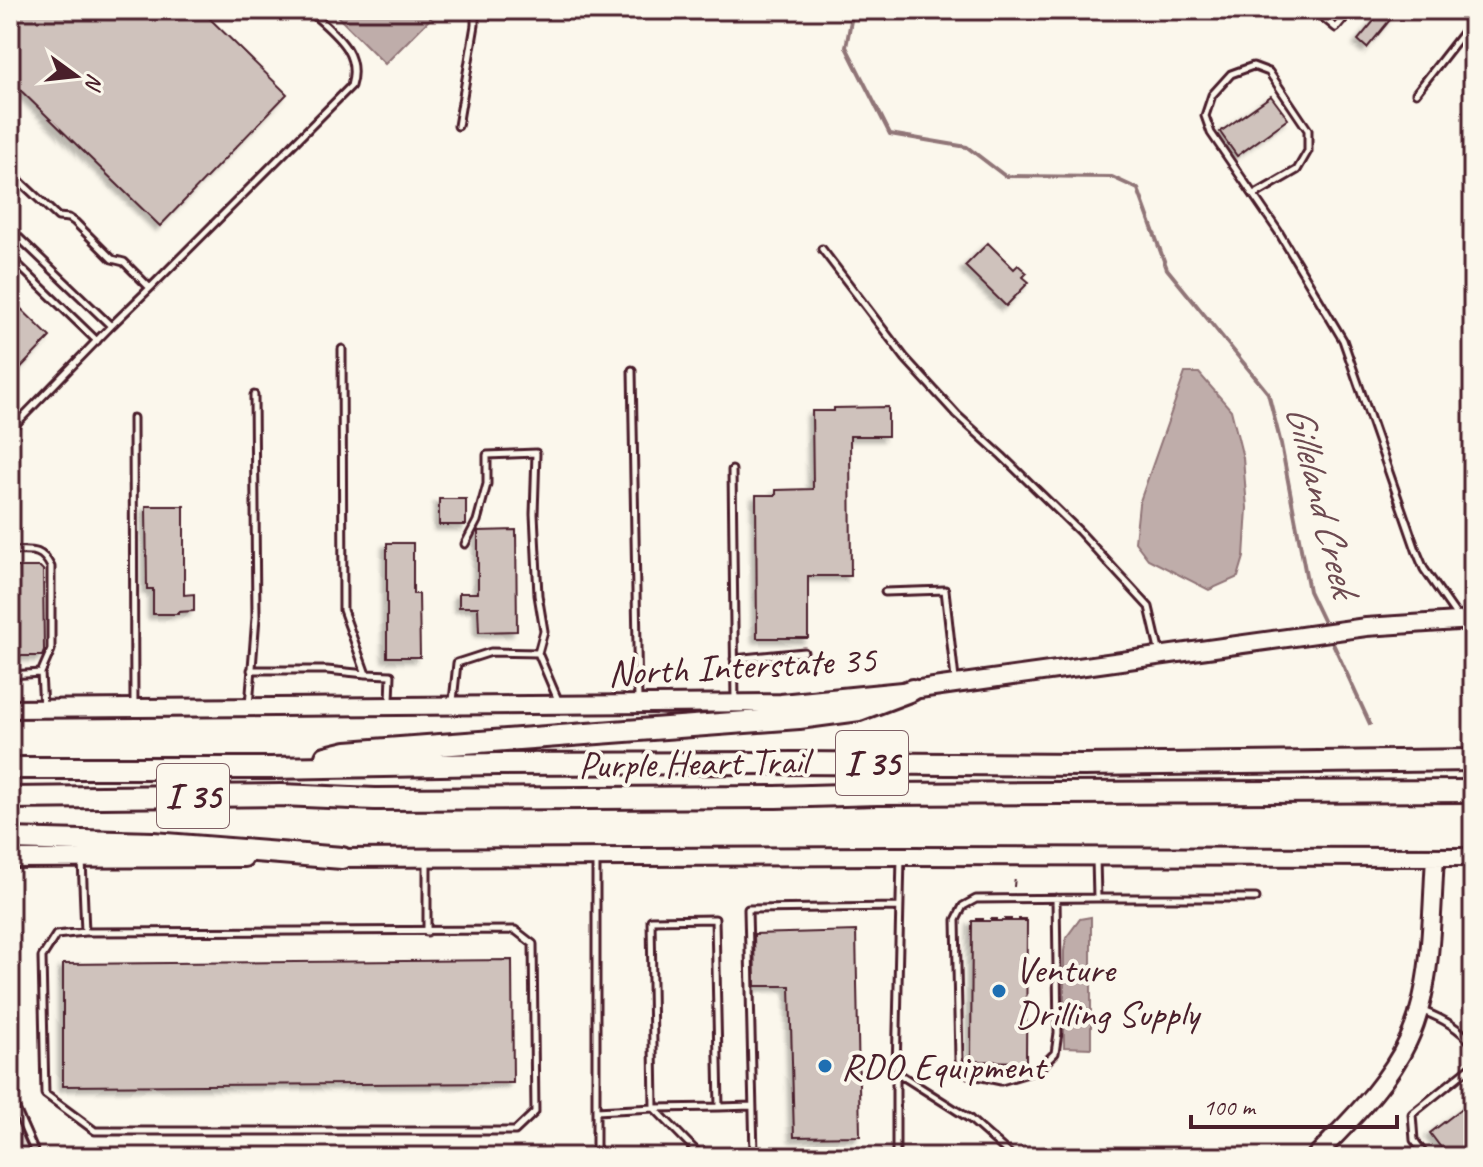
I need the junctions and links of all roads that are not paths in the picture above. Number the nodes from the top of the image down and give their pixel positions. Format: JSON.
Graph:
{"nodes":[{"id":1,"x":309,"y":10,"type":"edge"},
{"id":2,"x":475,"y":10,"type":"edge"},
{"id":3,"x":1314,"y":10,"type":"edge"},
{"id":4,"x":1351,"y":10,"type":"edge"},
{"id":5,"x":1473,"y":20,"type":"edge"},
{"id":6,"x":1416,"y":93,"type":"dead end"},
{"id":7,"x":458,"y":126,"type":"dead end"},
{"id":8,"x":10,"y":172,"type":"edge"},
{"id":9,"x":1254,"y":195,"type":"junction"},
{"id":10,"x":10,"y":229,"type":"edge"},
{"id":11,"x":822,"y":249,"type":"dead end"},
{"id":12,"x":10,"y":257,"type":"edge"},
{"id":13,"x":150,"y":288,"type":"junction"},
{"id":14,"x":111,"y":326,"type":"junction"},
{"id":15,"x":97,"y":341,"type":"junction"},
{"id":16,"x":342,"y":349,"type":"dead end"},
{"id":17,"x":632,"y":370,"type":"dead end"},
{"id":18,"x":254,"y":395,"type":"dead end"},
{"id":19,"x":133,"y":418,"type":"dead end"},
{"id":20,"x":10,"y":430,"type":"edge"},
{"id":21,"x":732,"y":470,"type":"dead end"},
{"id":22,"x":465,"y":544,"type":"dead end"},
{"id":23,"x":10,"y":551,"type":"edge"},
{"id":24,"x":885,"y":592,"type":"dead end"},
{"id":25,"x":1466,"y":620,"type":"edge"},
{"id":26,"x":804,"y":652,"type":"dead end"},
{"id":27,"x":538,"y":653,"type":"junction"},
{"id":28,"x":1160,"y":655,"type":"junction"},
{"id":29,"x":734,"y":659,"type":"junction"},
{"id":30,"x":251,"y":670,"type":"junction"},
{"id":31,"x":41,"y":673,"type":"junction"},
{"id":32,"x":366,"y":674,"type":"junction"},
{"id":33,"x":10,"y":675,"type":"edge"},
{"id":34,"x":955,"y":684,"type":"junction"},
{"id":35,"x":912,"y":690,"type":"junction"},
{"id":36,"x":735,"y":703,"type":"junction"},
{"id":37,"x":638,"y":704,"type":"junction"},
{"id":38,"x":561,"y":705,"type":"junction"},
{"id":39,"x":390,"y":706,"type":"junction"},
{"id":40,"x":452,"y":706,"type":"junction"},
{"id":41,"x":134,"y":707,"type":"junction"},
{"id":42,"x":249,"y":707,"type":"junction"},
{"id":43,"x":43,"y":708,"type":"junction"},
{"id":44,"x":10,"y":709,"type":"edge"},
{"id":45,"x":1473,"y":760,"type":"edge"},
{"id":46,"x":10,"y":765,"type":"edge"},
{"id":47,"x":270,"y":768,"type":"junction"},
{"id":48,"x":1473,"y":791,"type":"edge"},
{"id":49,"x":10,"y":798,"type":"edge"},
{"id":50,"x":10,"y":839,"type":"edge"},
{"id":51,"x":901,"y":856,"type":"junction"},
{"id":52,"x":427,"y":857,"type":"junction"},
{"id":53,"x":1096,"y":857,"type":"junction"},
{"id":54,"x":1473,"y":857,"type":"edge"},
{"id":55,"x":342,"y":858,"type":"junction"},
{"id":56,"x":596,"y":858,"type":"junction"},
{"id":57,"x":1435,"y":858,"type":"junction"},
{"id":58,"x":10,"y":859,"type":"edge"},
{"id":59,"x":82,"y":859,"type":"junction"},
{"id":60,"x":1056,"y":898,"type":"junction"},
{"id":61,"x":1097,"y":898,"type":"junction"},
{"id":62,"x":1256,"y":898,"type":"dead end"},
{"id":63,"x":899,"y":907,"type":"junction"},
{"id":64,"x":85,"y":932,"type":"junction"},
{"id":65,"x":427,"y":932,"type":"junction"},
{"id":66,"x":1419,"y":1009,"type":"junction"},
{"id":67,"x":1473,"y":1045,"type":"edge"},
{"id":68,"x":1473,"y":1065,"type":"edge"},
{"id":69,"x":896,"y":1072,"type":"junction"},
{"id":70,"x":10,"y":1096,"type":"edge"},
{"id":71,"x":752,"y":1106,"type":"junction"},
{"id":72,"x":719,"y":1107,"type":"junction"},
{"id":73,"x":654,"y":1108,"type":"junction"},
{"id":74,"x":596,"y":1111,"type":"junction"},
{"id":75,"x":754,"y":1154,"type":"junction"},
{"id":76,"x":37,"y":1157,"type":"edge"},
{"id":77,"x":596,"y":1157,"type":"edge"},
{"id":78,"x":1013,"y":1157,"type":"edge"},
{"id":79,"x":1315,"y":1157,"type":"edge"},
{"id":80,"x":1426,"y":1157,"type":"edge"}],
"edges":[{"from":1,"to":13,"type":"lane"},
{"from":2,"to":7,"type":"lane"},
{"from":3,"to":4,"type":"lane"},
{"from":5,"to":6,"type":"lane"},
{"from":8,"to":13,"type":"lane"},
{"from":9,"to":9,"type":"lane"},
{"from":9,"to":25,"type":"lane"},
{"from":10,"to":14,"type":"lane"},
{"from":11,"to":28,"type":"lane"},
{"from":12,"to":15,"type":"lane"},
{"from":13,"to":14,"type":"lane"},
{"from":14,"to":15,"type":"lane"},
{"from":15,"to":20,"type":"lane"},
{"from":16,"to":32,"type":"lane"},
{"from":17,"to":37,"type":"lane"},
{"from":18,"to":30,"type":"lane"},
{"from":19,"to":41,"type":"lane"},
{"from":21,"to":29,"type":"lane"},
{"from":22,"to":27,"type":"lane"},
{"from":23,"to":31,"type":"lane"},
{"from":24,"to":34,"type":"lane"},
{"from":25,"to":28,"type":"main road","name":"North Interstate 35"},
{"from":26,"to":29,"type":"lane"},
{"from":27,"to":38,"type":"lane"},
{"from":27,"to":40,"type":"lane"},
{"from":28,"to":34,"type":"main road","name":"North Interstate 35"},
{"from":29,"to":36,"type":"lane"},
{"from":30,"to":32,"type":"lane"},
{"from":30,"to":42,"type":"lane"},
{"from":31,"to":33,"type":"lane"},
{"from":31,"to":43,"type":"lane"},
{"from":32,"to":39,"type":"lane"},
{"from":34,"to":35,"type":"main road","name":"North Interstate 35"},
{"from":35,"to":36,"type":"main road","name":"North Interstate 35"},
{"from":35,"to":47,"type":"highway"},
{"from":36,"to":37,"type":"main road","name":"North Interstate 35"},
{"from":37,"to":38,"type":"main road","name":"North Interstate 35"},
{"from":38,"to":40,"type":"main road","name":"North Interstate 35"},
{"from":39,"to":40,"type":"main road","name":"North Interstate 35"},
{"from":39,"to":42,"type":"main road","name":"North Interstate 35"},
{"from":41,"to":42,"type":"main road","name":"North Interstate 35"},
{"from":41,"to":43,"type":"main road","name":"North Interstate 35"},
{"from":43,"to":44,"type":"main road","name":"North Interstate 35"},
{"from":45,"to":47,"type":"highway","name":"Purple Heart Trail","number":"I 35"},
{"from":46,"to":47,"type":"highway","name":"Purple Heart Trail","number":"I 35"},
{"from":48,"to":49,"type":"highway","name":"Purple Heart Trail","number":"I 35"},
{"from":50,"to":55,"type":"highway"},
{"from":51,"to":53,"type":"main road"},
{"from":51,"to":56,"type":"main road"},
{"from":51,"to":63,"type":"lane"},
{"from":52,"to":55,"type":"main road"},
{"from":52,"to":56,"type":"main road"},
{"from":52,"to":65,"type":"lane"},
{"from":53,"to":57,"type":"main road"},
{"from":53,"to":61,"type":"lane"},
{"from":54,"to":57,"type":"main road"},
{"from":55,"to":59,"type":"main road"},
{"from":56,"to":74,"type":"lane"},
{"from":57,"to":66,"type":"main road"},
{"from":58,"to":59,"type":"main road"},
{"from":59,"to":64,"type":"lane"},
{"from":60,"to":60,"type":"lane"},
{"from":60,"to":61,"type":"lane"},
{"from":61,"to":62,"type":"lane"},
{"from":63,"to":69,"type":"lane"},
{"from":63,"to":71,"type":"lane"},
{"from":64,"to":65,"type":"lane"},
{"from":64,"to":65,"type":"lane"},
{"from":66,"to":67,"type":"lane"},
{"from":66,"to":79,"type":"main road"},
{"from":68,"to":80,"type":"lane"},
{"from":69,"to":75,"type":"lane"},
{"from":69,"to":78,"type":"lane"},
{"from":70,"to":76,"type":"lane"},
{"from":71,"to":72,"type":"lane"},
{"from":71,"to":75,"type":"lane"},
{"from":72,"to":73,"type":"lane"},
{"from":72,"to":73,"type":"lane"},
{"from":73,"to":74,"type":"lane"},
{"from":73,"to":75,"type":"lane"},
{"from":74,"to":77,"type":"lane"}]}
